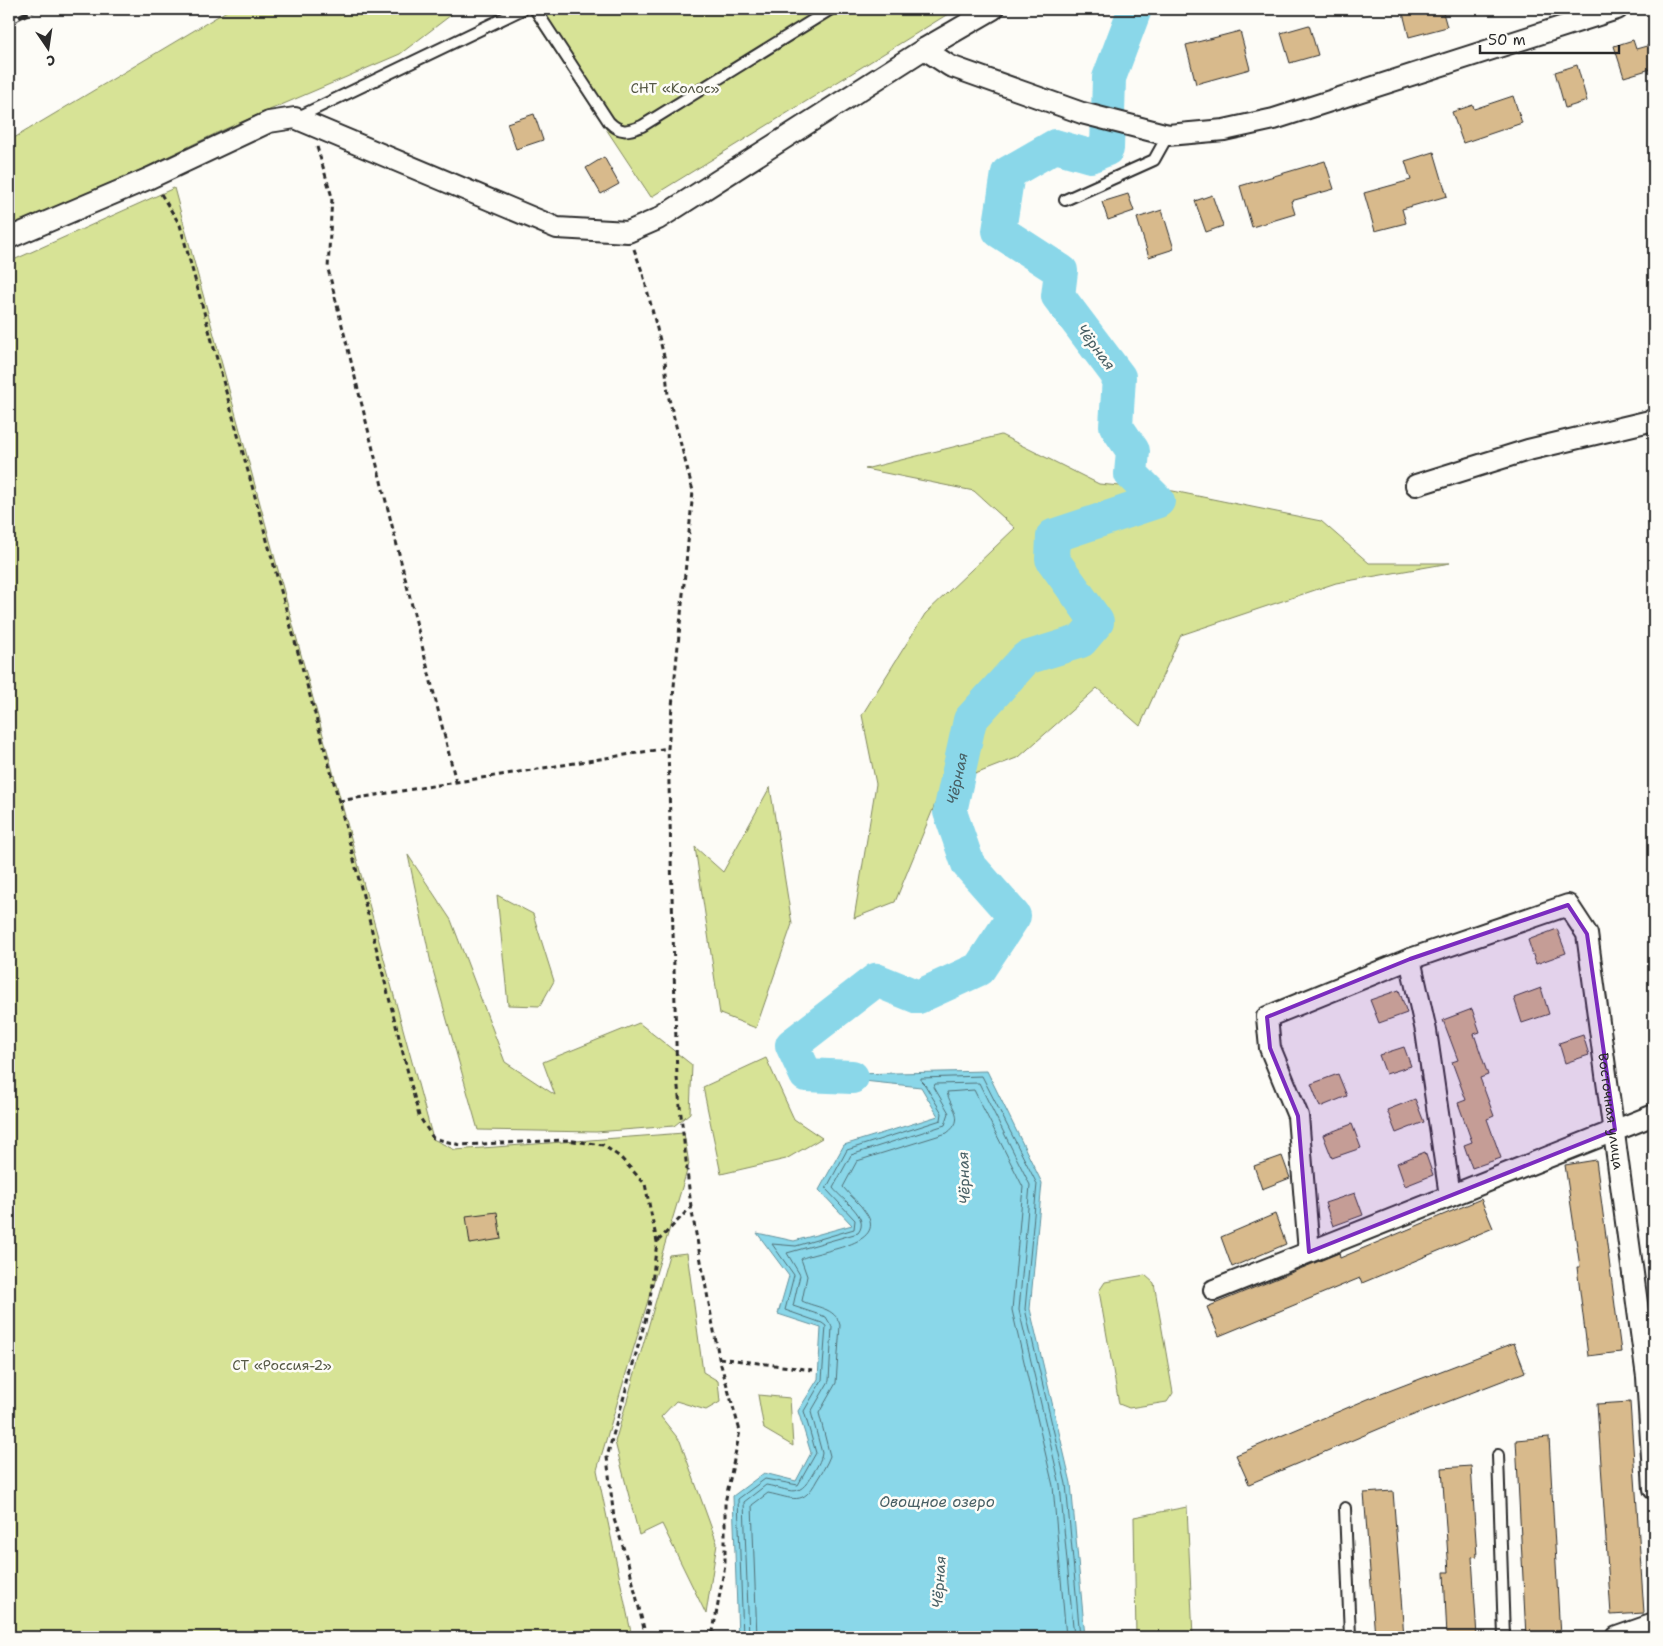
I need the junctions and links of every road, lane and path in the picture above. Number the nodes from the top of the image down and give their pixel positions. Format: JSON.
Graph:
{"nodes":[{"id":1,"x":523,"y":9,"type":"edge"},
{"id":2,"x":535,"y":9,"type":"edge"},
{"id":3,"x":831,"y":9,"type":"edge"},
{"id":4,"x":993,"y":9,"type":"edge"},
{"id":5,"x":1617,"y":9,"type":"edge"},
{"id":6,"x":924,"y":49,"type":"junction"},
{"id":7,"x":303,"y":122,"type":"junction"},
{"id":8,"x":1168,"y":135,"type":"junction"},
{"id":9,"x":150,"y":178,"type":"junction"},
{"id":10,"x":1065,"y":200,"type":"dead end"},
{"id":11,"x":628,"y":232,"type":"junction"},
{"id":12,"x":9,"y":238,"type":"edge"},
{"id":13,"x":1654,"y":420,"type":"edge"},
{"id":14,"x":1416,"y":485,"type":"dead end"},
{"id":15,"x":668,"y":748,"type":"junction"},
{"id":16,"x":456,"y":782,"type":"junction"},
{"id":17,"x":339,"y":801,"type":"junction"},
{"id":18,"x":1410,"y":959,"type":"junction"},
{"id":19,"x":1654,"y":1115,"type":"edge"},
{"id":20,"x":1615,"y":1130,"type":"junction"},
{"id":21,"x":1450,"y":1196,"type":"junction"},
{"id":22,"x":691,"y":1207,"type":"junction"},
{"id":23,"x":657,"y":1242,"type":"junction"},
{"id":24,"x":1309,"y":1252,"type":"junction"},
{"id":25,"x":1214,"y":1290,"type":"dead end"},
{"id":26,"x":719,"y":1358,"type":"junction"},
{"id":27,"x":813,"y":1370,"type":"dead end"},
{"id":28,"x":1651,"y":1376,"type":"edge"},
{"id":29,"x":1498,"y":1455,"type":"dead end"},
{"id":30,"x":1654,"y":1489,"type":"edge"},
{"id":31,"x":1345,"y":1508,"type":"dead end"},
{"id":32,"x":1654,"y":1624,"type":"edge"},
{"id":33,"x":646,"y":1637,"type":"edge"},
{"id":34,"x":712,"y":1637,"type":"edge"},
{"id":35,"x":1350,"y":1637,"type":"edge"},
{"id":36,"x":1504,"y":1637,"type":"edge"},
{"id":37,"x":1617,"y":1637,"type":"edge"}],
"edges":[{"from":1,"to":7,"type":"lane"},
{"from":2,"to":3,"type":"lane"},
{"from":4,"to":6,"type":"street"},
{"from":5,"to":8,"type":"street"},
{"from":6,"to":8,"type":"street"},
{"from":6,"to":11,"type":"street"},
{"from":7,"to":9,"type":"street"},
{"from":7,"to":11,"type":"street"},
{"from":7,"to":16,"type":"path"},
{"from":8,"to":10,"type":"lane"},
{"from":9,"to":12,"type":"street"},
{"from":9,"to":17,"type":"path"},
{"from":11,"to":15,"type":"path"},
{"from":13,"to":14,"type":"street"},
{"from":15,"to":16,"type":"path"},
{"from":15,"to":22,"type":"path"},
{"from":16,"to":17,"type":"path"},
{"from":17,"to":23,"type":"path"},
{"from":18,"to":20,"type":"street","name":"Восточная улица"},
{"from":18,"to":21,"type":"street"},
{"from":18,"to":24,"type":"street","name":"Восточная улица"},
{"from":19,"to":20,"type":"street"},
{"from":20,"to":21,"type":"street"},
{"from":20,"to":28,"type":"street","name":"Восточная улица"},
{"from":21,"to":24,"type":"street"},
{"from":22,"to":23,"type":"path"},
{"from":22,"to":26,"type":"path"},
{"from":23,"to":33,"type":"path"},
{"from":24,"to":25,"type":"street"},
{"from":26,"to":27,"type":"path"},
{"from":26,"to":34,"type":"path"},
{"from":28,"to":30,"type":"street","name":"Восточная улица"},
{"from":29,"to":36,"type":"lane"},
{"from":31,"to":35,"type":"lane"},
{"from":32,"to":37,"type":"street"}]}
